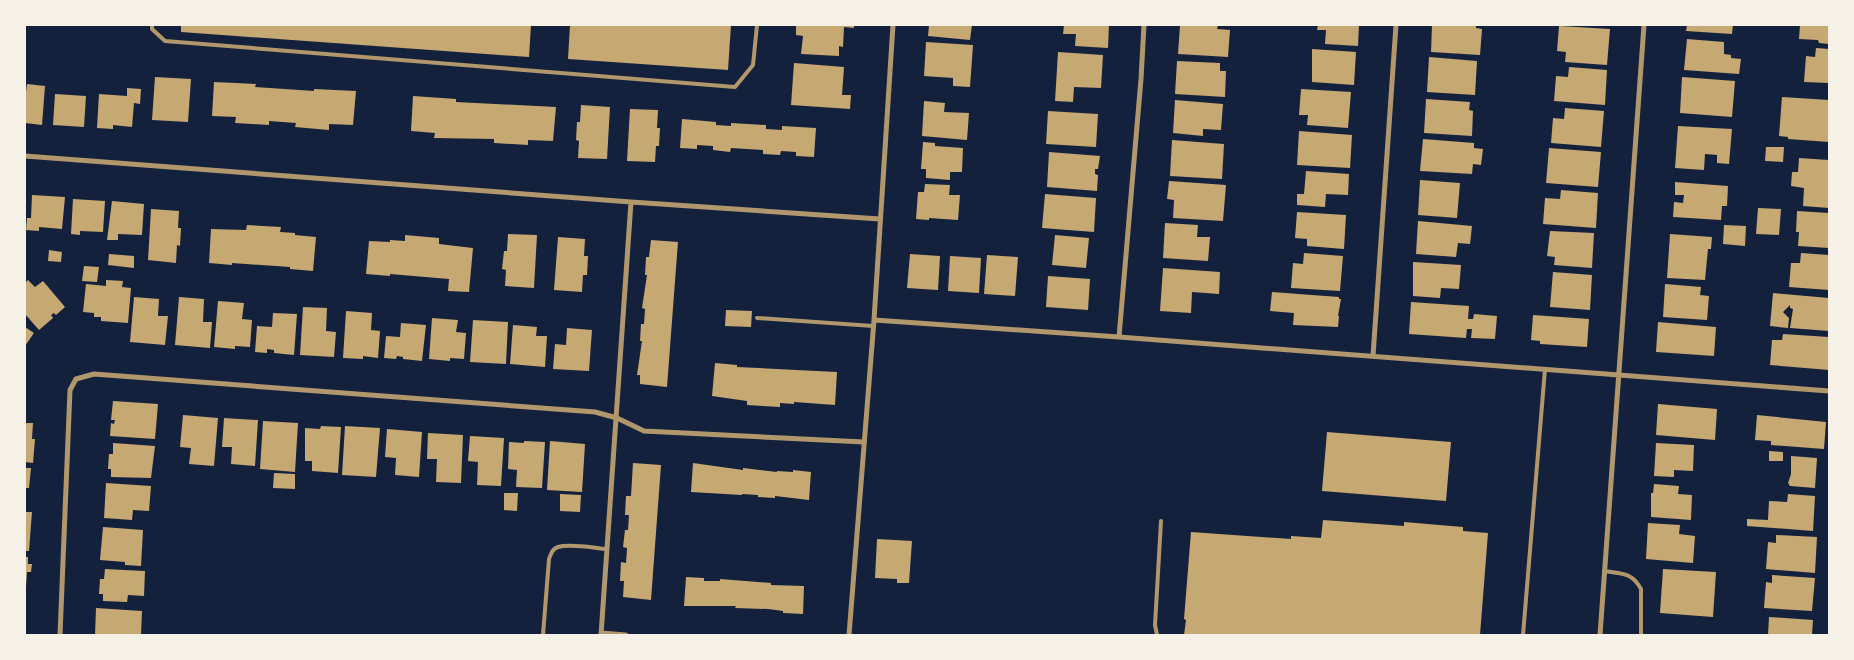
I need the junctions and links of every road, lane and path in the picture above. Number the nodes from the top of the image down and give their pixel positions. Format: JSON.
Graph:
{"nodes":[{"id":1,"x":152,"y":25,"type":"edge"},
{"id":2,"x":757,"y":25,"type":"edge"},
{"id":3,"x":893,"y":25,"type":"edge"},
{"id":4,"x":1144,"y":25,"type":"edge"},
{"id":5,"x":1396,"y":25,"type":"edge"},
{"id":6,"x":1644,"y":25,"type":"edge"},
{"id":7,"x":25,"y":156,"type":"edge"},
{"id":8,"x":630,"y":202,"type":"junction"},
{"id":9,"x":880,"y":219,"type":"junction"},
{"id":10,"x":757,"y":318,"type":"dead end"},
{"id":11,"x":874,"y":323,"type":"junction"},
{"id":12,"x":1119,"y":337,"type":"junction"},
{"id":13,"x":1373,"y":356,"type":"junction"},
{"id":14,"x":1545,"y":369,"type":"junction"},
{"id":15,"x":1618,"y":375,"type":"junction"},
{"id":16,"x":1829,"y":391,"type":"edge"},
{"id":17,"x":616,"y":418,"type":"junction"},
{"id":18,"x":864,"y":442,"type":"junction"},
{"id":19,"x":1161,"y":521,"type":"dead end"},
{"id":20,"x":607,"y":549,"type":"junction"},
{"id":21,"x":1604,"y":571,"type":"junction"},
{"id":22,"x":601,"y":634,"type":"edge"},
{"id":23,"x":60,"y":635,"type":"edge"},
{"id":24,"x":543,"y":635,"type":"edge"},
{"id":25,"x":626,"y":635,"type":"edge"},
{"id":26,"x":849,"y":635,"type":"edge"},
{"id":27,"x":1157,"y":635,"type":"edge"},
{"id":28,"x":1523,"y":635,"type":"edge"},
{"id":29,"x":1600,"y":635,"type":"edge"},
{"id":30,"x":1641,"y":635,"type":"edge"}],
"edges":[{"from":1,"to":2,"type":"lane"},
{"from":3,"to":9,"type":"street"},
{"from":4,"to":12,"type":"street"},
{"from":5,"to":13,"type":"street"},
{"from":6,"to":15,"type":"street"},
{"from":7,"to":8,"type":"street"},
{"from":8,"to":9,"type":"street"},
{"from":8,"to":17,"type":"street"},
{"from":9,"to":11,"type":"street"},
{"from":10,"to":11,"type":"lane"},
{"from":11,"to":12,"type":"street"},
{"from":11,"to":18,"type":"street"},
{"from":12,"to":13,"type":"street"},
{"from":13,"to":14,"type":"street"},
{"from":14,"to":15,"type":"street"},
{"from":14,"to":28,"type":"lane"},
{"from":15,"to":16,"type":"street"},
{"from":15,"to":21,"type":"street"},
{"from":17,"to":18,"type":"street"},
{"from":17,"to":20,"type":"street"},
{"from":17,"to":23,"type":"street"},
{"from":18,"to":26,"type":"street"},
{"from":19,"to":27,"type":"lane"},
{"from":20,"to":22,"type":"street"},
{"from":20,"to":24,"type":"lane"},
{"from":21,"to":29,"type":"street"},
{"from":21,"to":30,"type":"lane"},
{"from":22,"to":25,"type":"street"}]}
